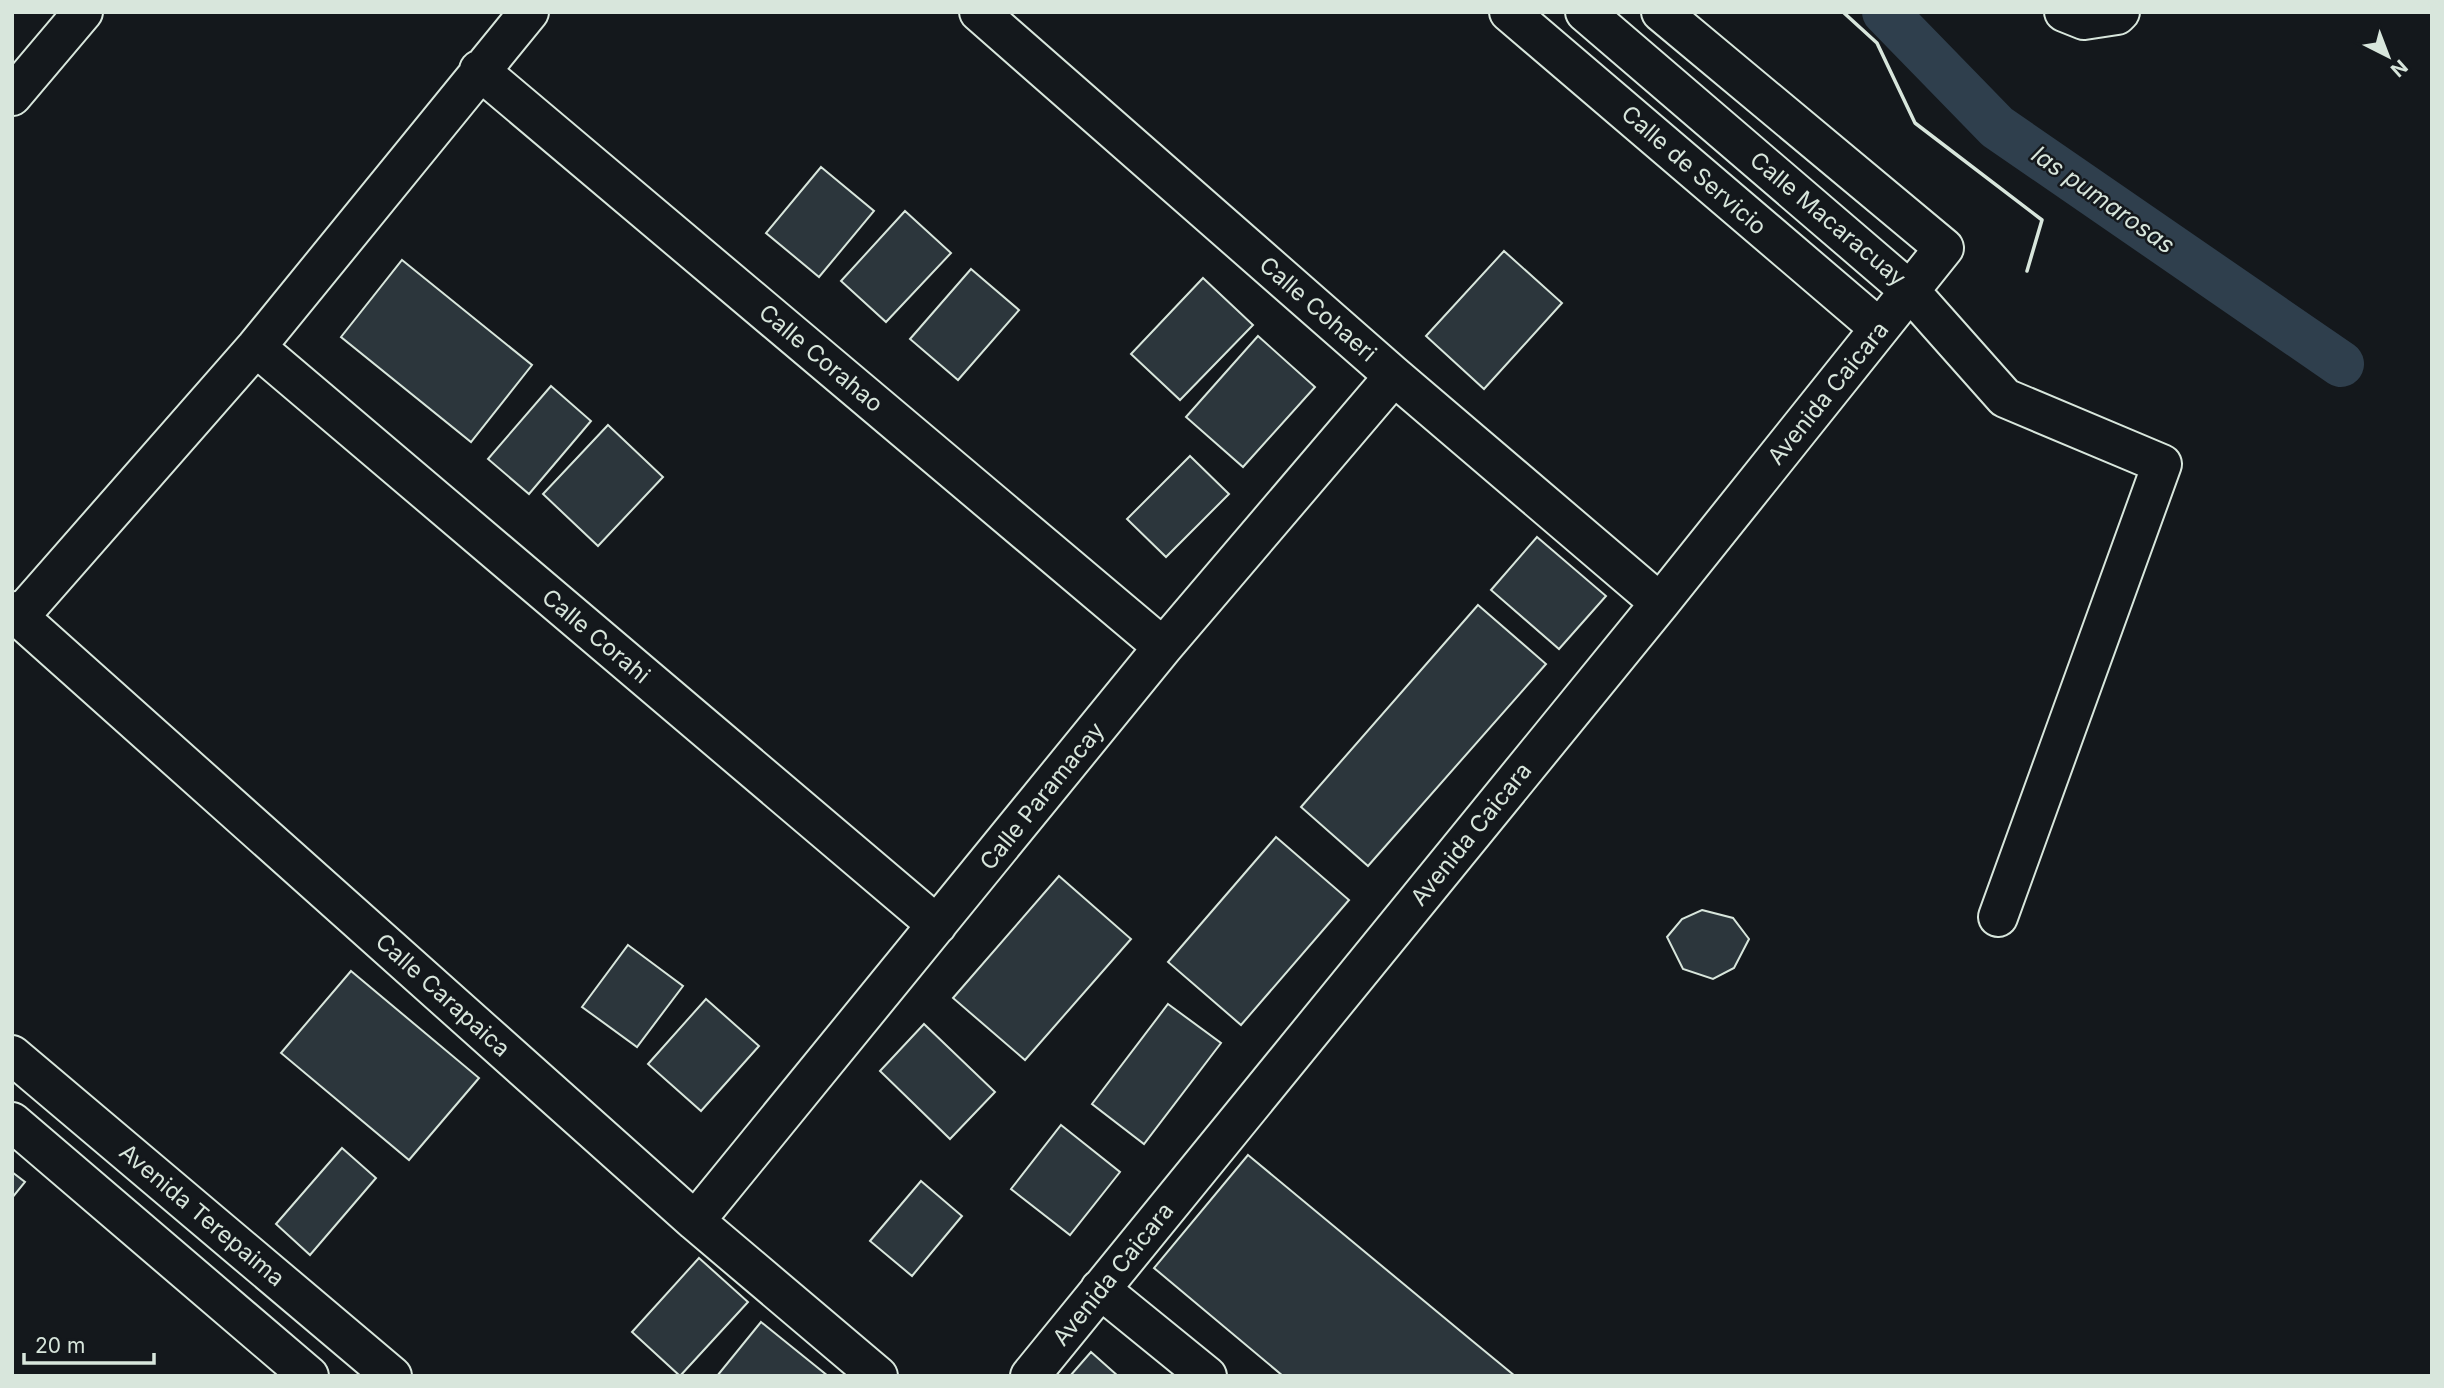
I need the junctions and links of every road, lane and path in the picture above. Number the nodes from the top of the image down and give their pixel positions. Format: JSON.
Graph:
{"nodes":[{"id":1,"x":83,"y":12,"type":"edge"},
{"id":2,"x":529,"y":12,"type":"edge"},
{"id":3,"x":979,"y":12,"type":"edge"},
{"id":4,"x":1509,"y":12,"type":"edge"},
{"id":5,"x":1585,"y":12,"type":"edge"},
{"id":6,"x":1661,"y":12,"type":"edge"},
{"id":7,"x":2064,"y":12,"type":"edge"},
{"id":8,"x":2120,"y":12,"type":"edge"},
{"id":9,"x":479,"y":70,"type":"junction"},
{"id":10,"x":12,"y":96,"type":"edge"},
{"id":11,"x":1909,"y":290,"type":"junction"},
{"id":12,"x":1879,"y":328,"type":"junction"},
{"id":13,"x":256,"y":347,"type":"junction"},
{"id":14,"x":1394,"y":376,"type":"junction"},
{"id":15,"x":1660,"y":603,"type":"junction"},
{"id":16,"x":16,"y":614,"type":"edge"},
{"id":17,"x":1163,"y":646,"type":"junction"},
{"id":18,"x":1998,"y":916,"type":"dead end"},
{"id":19,"x":937,"y":925,"type":"junction"},
{"id":20,"x":12,"y":1055,"type":"edge"},
{"id":21,"x":12,"y":1122,"type":"edge"},
{"id":22,"x":695,"y":1221,"type":"junction"},
{"id":23,"x":1100,"y":1289,"type":"junction"},
{"id":24,"x":269,"y":1361,"type":"edge"},
{"id":25,"x":310,"y":1376,"type":"edge"},
{"id":26,"x":392,"y":1376,"type":"edge"},
{"id":27,"x":878,"y":1376,"type":"edge"},
{"id":28,"x":1030,"y":1376,"type":"edge"},
{"id":29,"x":1207,"y":1376,"type":"edge"}],
"edges":[{"from":1,"to":10,"type":"street"},
{"from":2,"to":9,"type":"street"},
{"from":3,"to":14,"type":"street","name":"Calle Cohaeri"},
{"from":4,"to":12,"type":"street","name":"Calle de Servicio"},
{"from":5,"to":11,"type":"street","name":"Calle Macaracuay"},
{"from":6,"to":11,"type":"street","name":"Calle Macaracuay"},
{"from":7,"to":8,"type":"street"},
{"from":9,"to":13,"type":"street"},
{"from":9,"to":17,"type":"street","name":"Calle Corahao"},
{"from":11,"to":12,"type":"street","name":"Avenida Caicara"},
{"from":11,"to":18,"type":"street"},
{"from":12,"to":15,"type":"street","name":"Avenida Caicara"},
{"from":13,"to":16,"type":"street"},
{"from":13,"to":19,"type":"street","name":"Calle Corahi"},
{"from":14,"to":15,"type":"street","name":"Calle Cohaeri"},
{"from":14,"to":17,"type":"street","name":"Calle Paramacay"},
{"from":15,"to":23,"type":"street","name":"Avenida Caicara"},
{"from":16,"to":22,"type":"street","name":"Calle Carapaica"},
{"from":17,"to":19,"type":"street","name":"Calle Paramacay"},
{"from":19,"to":22,"type":"street","name":"Calle Paramacay"},
{"from":20,"to":26,"type":"street","name":"Avenida Terepaima"},
{"from":21,"to":24,"type":"street"},
{"from":22,"to":27,"type":"street","name":"Calle Carapaica"},
{"from":23,"to":28,"type":"street","name":"Avenida Caicara"},
{"from":23,"to":29,"type":"street"},
{"from":24,"to":25,"type":"street"}]}
